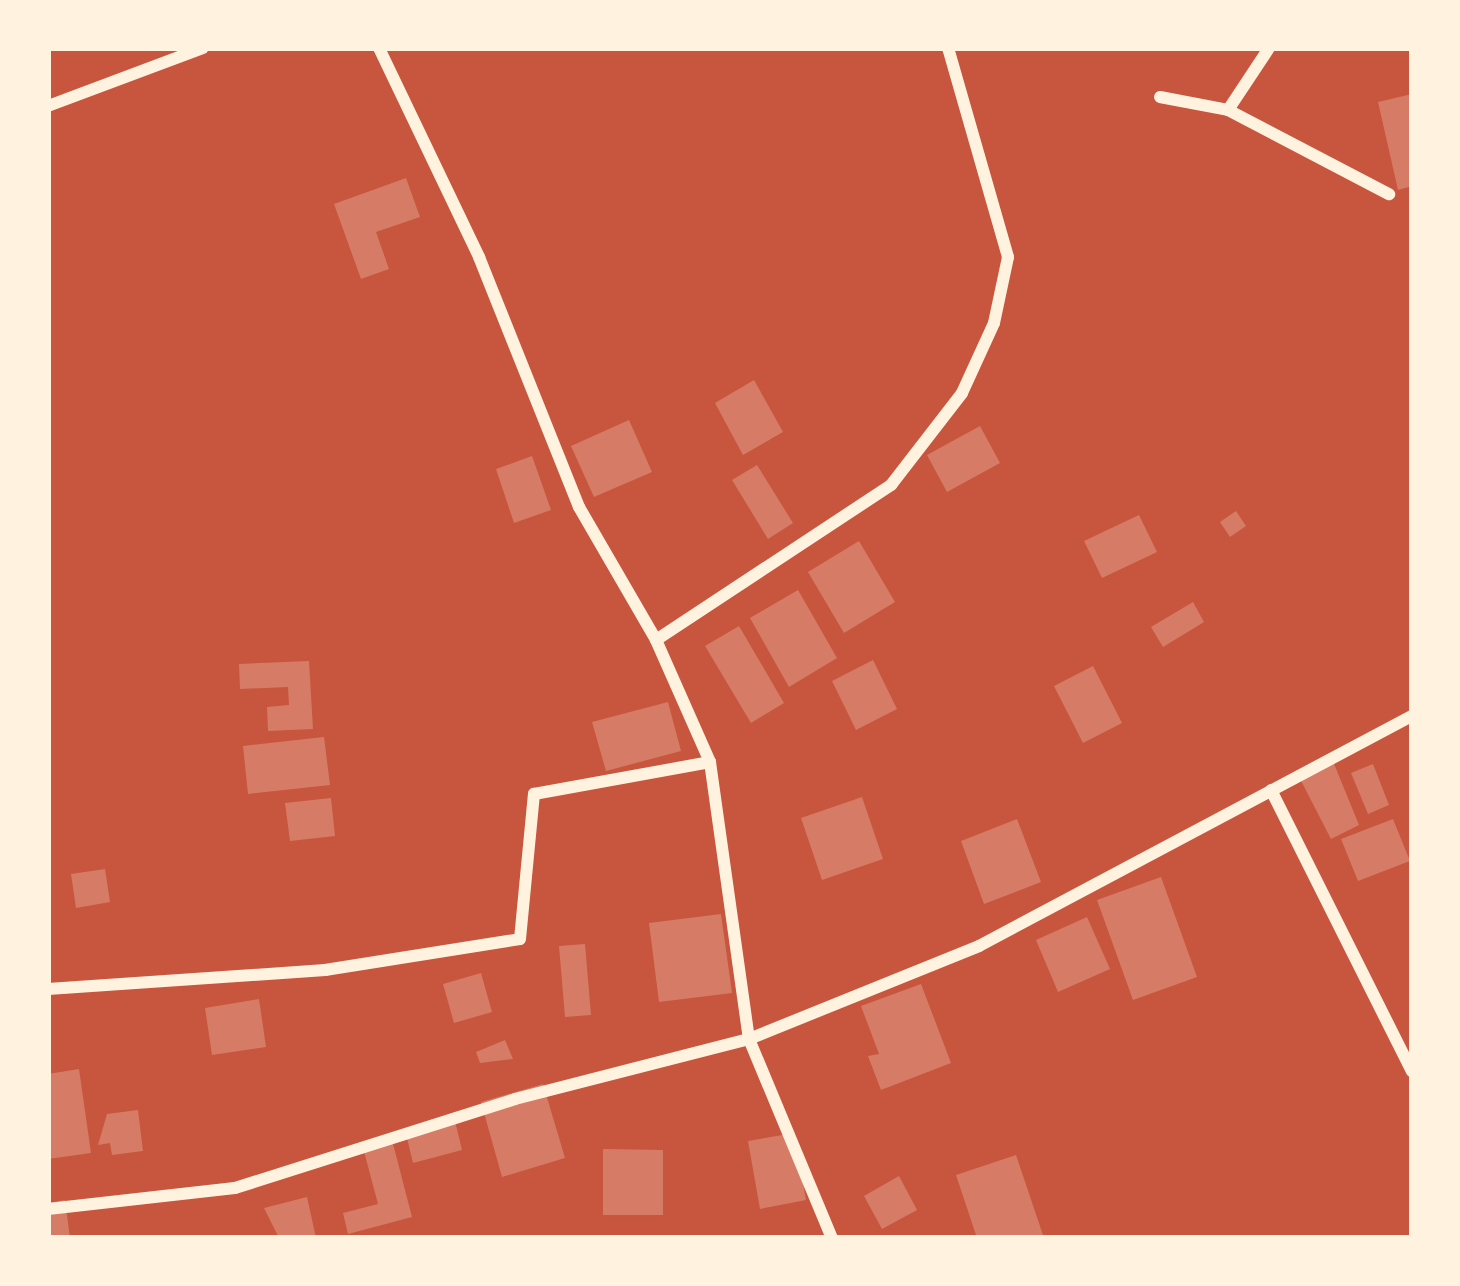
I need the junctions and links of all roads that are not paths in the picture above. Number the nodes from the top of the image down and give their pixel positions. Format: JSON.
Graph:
{"nodes":[{"id":1,"x":203,"y":48,"type":"edge"},
{"id":2,"x":379,"y":48,"type":"edge"},
{"id":3,"x":948,"y":48,"type":"edge"},
{"id":4,"x":1269,"y":48,"type":"edge"},
{"id":5,"x":1160,"y":97,"type":"dead end"},
{"id":6,"x":48,"y":106,"type":"edge"},
{"id":7,"x":1228,"y":110,"type":"junction"},
{"id":8,"x":1389,"y":194,"type":"dead end"},
{"id":9,"x":656,"y":640,"type":"junction"},
{"id":10,"x":1412,"y":716,"type":"edge"},
{"id":11,"x":710,"y":762,"type":"junction"},
{"id":12,"x":1271,"y":790,"type":"junction"},
{"id":13,"x":48,"y":989,"type":"edge"},
{"id":14,"x":749,"y":1039,"type":"junction"},
{"id":15,"x":1412,"y":1072,"type":"edge"},
{"id":16,"x":48,"y":1209,"type":"edge"},
{"id":17,"x":832,"y":1238,"type":"edge"}],
"edges":[{"from":1,"to":6,"type":"street"},
{"from":2,"to":9,"type":"street"},
{"from":3,"to":9,"type":"street"},
{"from":4,"to":7,"type":"street"},
{"from":5,"to":7,"type":"street"},
{"from":7,"to":8,"type":"street"},
{"from":9,"to":11,"type":"street"},
{"from":10,"to":12,"type":"street"},
{"from":11,"to":13,"type":"street"},
{"from":11,"to":14,"type":"street"},
{"from":12,"to":14,"type":"street"},
{"from":12,"to":15,"type":"street"},
{"from":14,"to":16,"type":"street"},
{"from":14,"to":17,"type":"street"}]}
